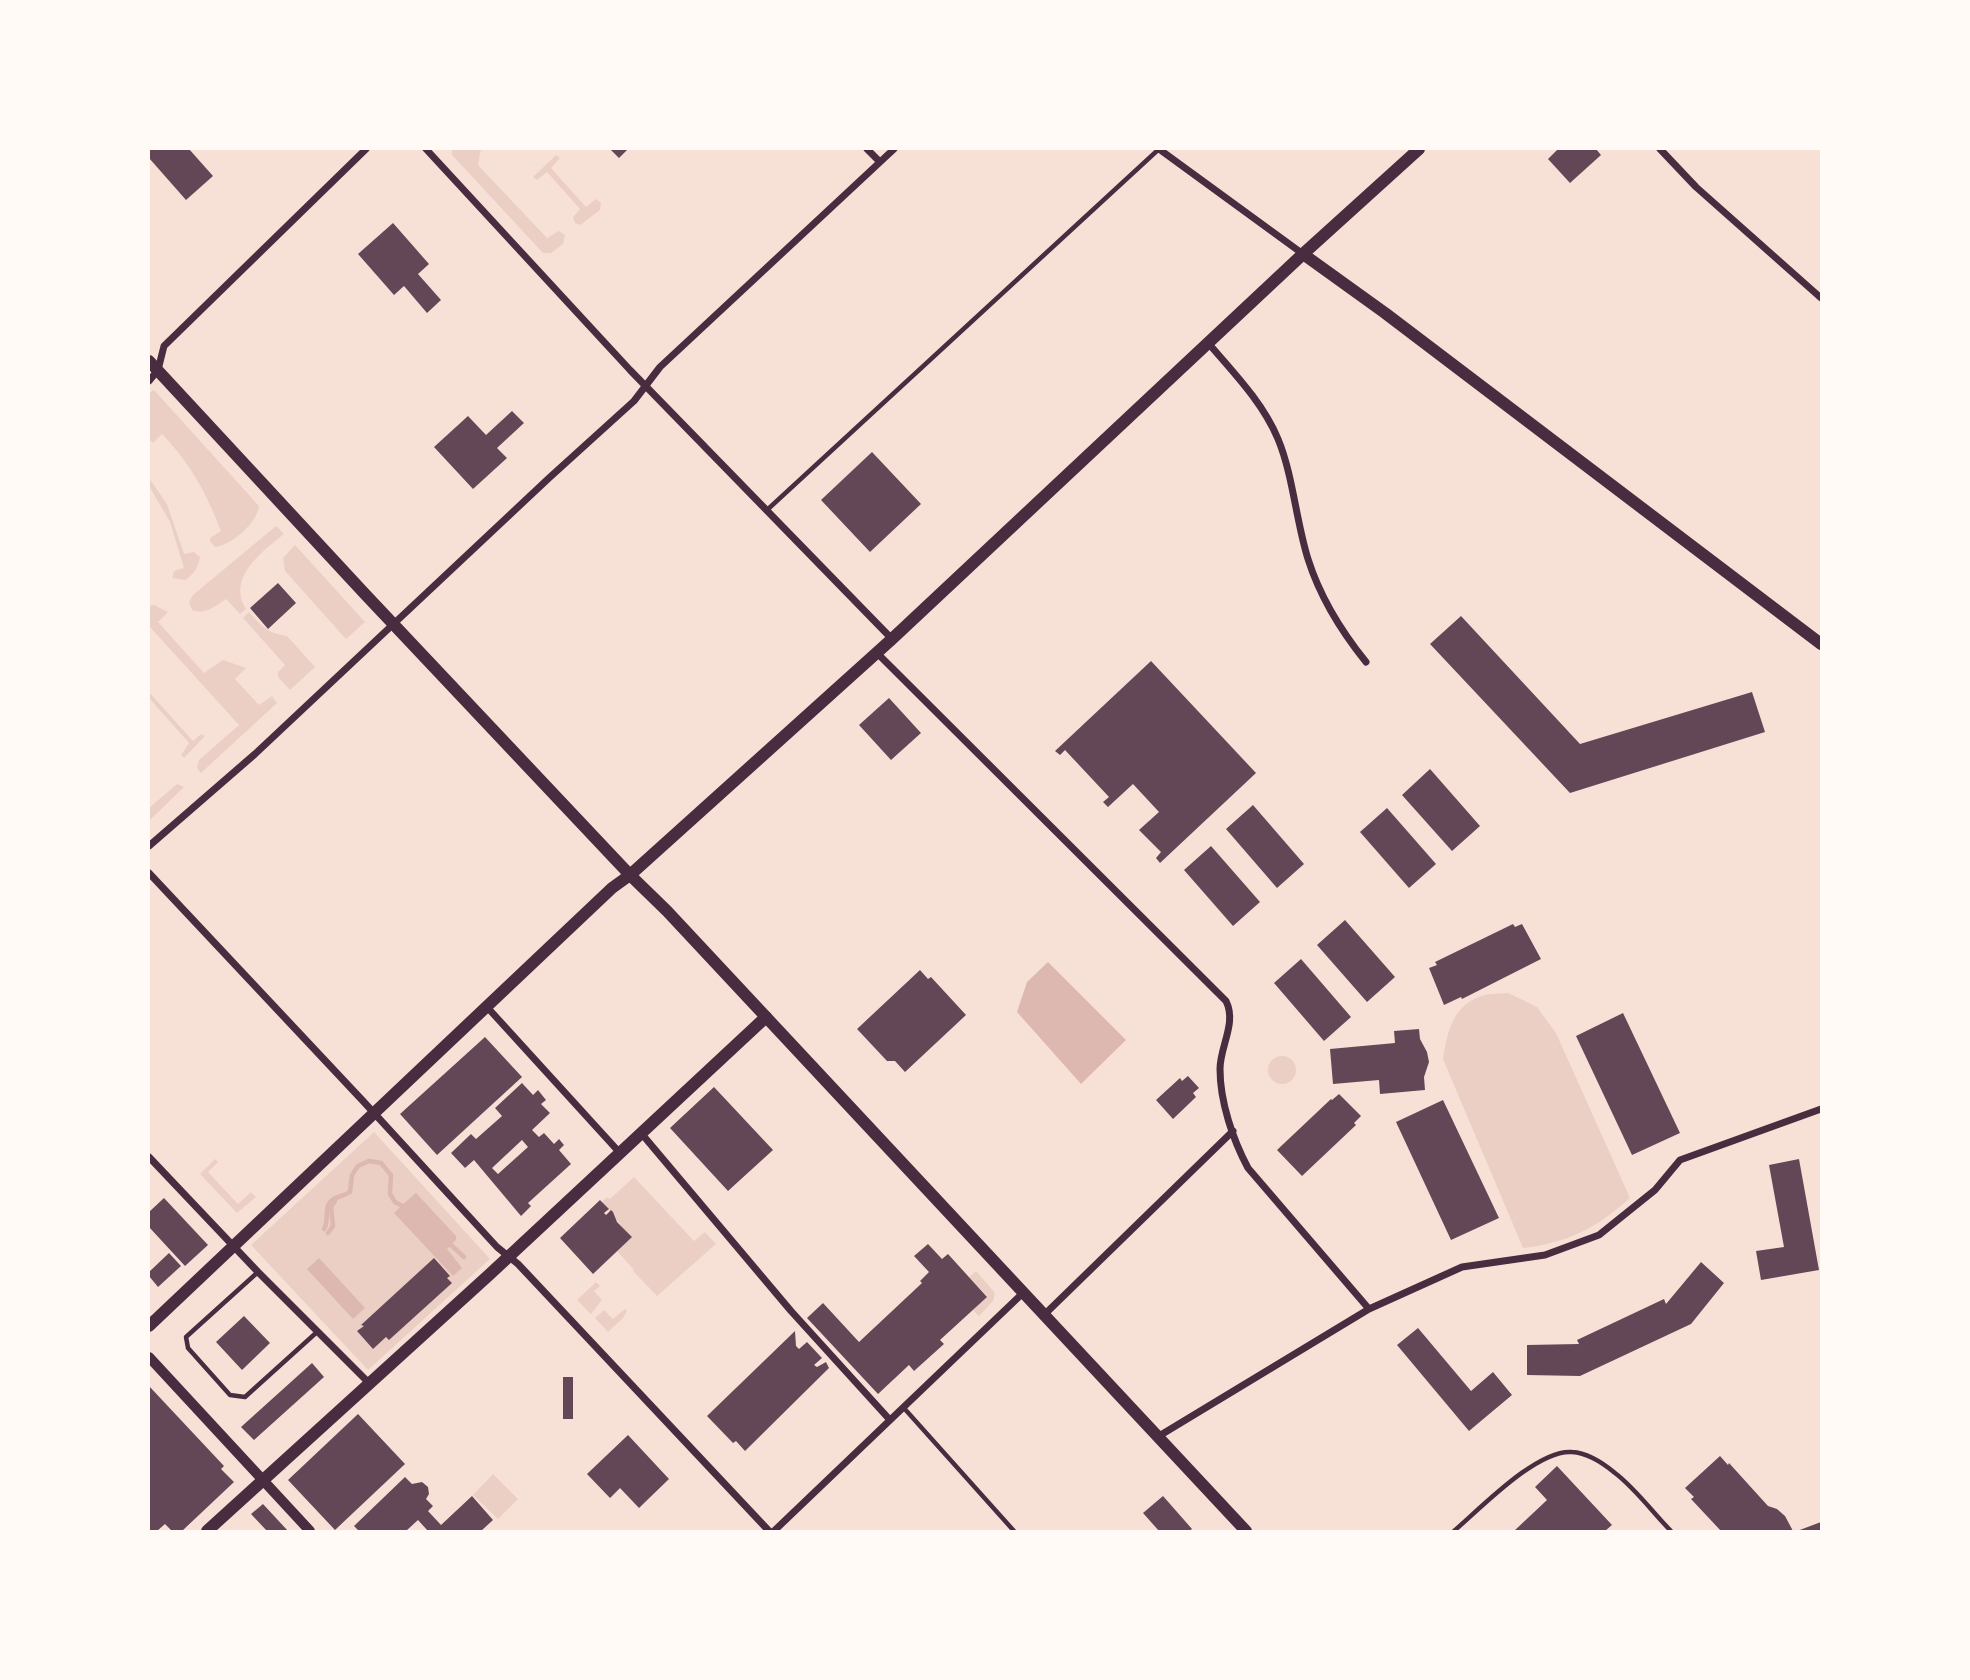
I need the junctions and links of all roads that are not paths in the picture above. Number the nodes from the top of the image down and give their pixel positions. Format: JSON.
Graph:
{"nodes":[{"id":1,"x":366,"y":149,"type":"edge"},
{"id":2,"x":426,"y":149,"type":"edge"},
{"id":3,"x":867,"y":149,"type":"edge"},
{"id":4,"x":894,"y":149,"type":"edge"},
{"id":5,"x":1159,"y":149,"type":"edge"},
{"id":6,"x":1419,"y":149,"type":"edge"},
{"id":7,"x":1660,"y":149,"type":"edge"},
{"id":8,"x":880,"y":162,"type":"junction"},
{"id":9,"x":1303,"y":254,"type":"junction"},
{"id":10,"x":1821,"y":299,"type":"edge"},
{"id":11,"x":1209,"y":344,"type":"junction"},
{"id":12,"x":153,"y":365,"type":"edge"},
{"id":13,"x":149,"y":382,"type":"edge"},
{"id":14,"x":646,"y":386,"type":"junction"},
{"id":15,"x":766,"y":510,"type":"junction"},
{"id":16,"x":394,"y":624,"type":"junction"},
{"id":17,"x":892,"y":639,"type":"junction"},
{"id":18,"x":1821,"y":643,"type":"edge"},
{"id":19,"x":877,"y":653,"type":"junction"},
{"id":20,"x":1366,"y":662,"type":"dead end"},
{"id":21,"x":149,"y":846,"type":"edge"},
{"id":22,"x":149,"y":873,"type":"edge"},
{"id":23,"x":630,"y":875,"type":"junction"},
{"id":24,"x":487,"y":1007,"type":"junction"},
{"id":25,"x":766,"y":1017,"type":"junction"},
{"id":26,"x":1821,"y":1109,"type":"edge"},
{"id":27,"x":374,"y":1113,"type":"junction"},
{"id":28,"x":1233,"y":1131,"type":"junction"},
{"id":29,"x":641,"y":1133,"type":"junction"},
{"id":30,"x":620,"y":1153,"type":"junction"},
{"id":31,"x":149,"y":1157,"type":"edge"},
{"id":32,"x":234,"y":1246,"type":"junction"},
{"id":33,"x":509,"y":1256,"type":"junction"},
{"id":34,"x":258,"y":1272,"type":"junction"},
{"id":35,"x":1024,"y":1292,"type":"junction"},
{"id":36,"x":1369,"y":1309,"type":"junction"},
{"id":37,"x":1045,"y":1314,"type":"junction"},
{"id":38,"x":149,"y":1326,"type":"edge"},
{"id":39,"x":317,"y":1332,"type":"junction"},
{"id":40,"x":149,"y":1357,"type":"edge"},
{"id":41,"x":368,"y":1382,"type":"junction"},
{"id":42,"x":903,"y":1407,"type":"junction"},
{"id":43,"x":890,"y":1420,"type":"junction"},
{"id":44,"x":1159,"y":1436,"type":"junction"},
{"id":45,"x":261,"y":1480,"type":"junction"},
{"id":46,"x":207,"y":1531,"type":"edge"},
{"id":47,"x":310,"y":1531,"type":"edge"},
{"id":48,"x":769,"y":1531,"type":"edge"},
{"id":49,"x":774,"y":1531,"type":"edge"},
{"id":50,"x":1014,"y":1531,"type":"edge"},
{"id":51,"x":1246,"y":1531,"type":"edge"},
{"id":52,"x":1454,"y":1531,"type":"edge"},
{"id":53,"x":1671,"y":1531,"type":"edge"}],
"edges":[{"from":1,"to":12,"type":"street"},
{"from":2,"to":14,"type":"street"},
{"from":3,"to":8,"type":"street"},
{"from":4,"to":8,"type":"street"},
{"from":5,"to":9,"type":"street"},
{"from":5,"to":15,"type":"lane"},
{"from":6,"to":9,"type":"main road"},
{"from":7,"to":10,"type":"street"},
{"from":8,"to":14,"type":"street"},
{"from":9,"to":11,"type":"main road"},
{"from":9,"to":18,"type":"main road"},
{"from":11,"to":17,"type":"main road"},
{"from":11,"to":20,"type":"street"},
{"from":12,"to":13,"type":"street"},
{"from":12,"to":16,"type":"main road"},
{"from":14,"to":15,"type":"street"},
{"from":14,"to":16,"type":"street"},
{"from":15,"to":17,"type":"street"},
{"from":16,"to":21,"type":"street"},
{"from":16,"to":23,"type":"main road"},
{"from":17,"to":19,"type":"main road"},
{"from":19,"to":23,"type":"main road"},
{"from":19,"to":28,"type":"street"},
{"from":22,"to":27,"type":"street"},
{"from":23,"to":24,"type":"main road"},
{"from":23,"to":25,"type":"main road"},
{"from":24,"to":27,"type":"main road"},
{"from":24,"to":30,"type":"street"},
{"from":25,"to":29,"type":"main road"},
{"from":25,"to":35,"type":"main road"},
{"from":26,"to":36,"type":"street"},
{"from":27,"to":32,"type":"main road"},
{"from":27,"to":33,"type":"street"},
{"from":28,"to":36,"type":"street"},
{"from":28,"to":37,"type":"street"},
{"from":29,"to":30,"type":"main road"},
{"from":29,"to":43,"type":"street"},
{"from":30,"to":33,"type":"main road"},
{"from":31,"to":32,"type":"street"},
{"from":32,"to":34,"type":"street"},
{"from":32,"to":38,"type":"main road"},
{"from":33,"to":41,"type":"main road"},
{"from":33,"to":48,"type":"street"},
{"from":34,"to":39,"type":"street"},
{"from":34,"to":39,"type":"lane"},
{"from":35,"to":37,"type":"main road"},
{"from":35,"to":42,"type":"street"},
{"from":36,"to":44,"type":"street"},
{"from":37,"to":44,"type":"main road"},
{"from":39,"to":41,"type":"street"},
{"from":40,"to":45,"type":"street"},
{"from":41,"to":45,"type":"main road"},
{"from":42,"to":43,"type":"street"},
{"from":42,"to":50,"type":"lane"},
{"from":43,"to":49,"type":"street"},
{"from":44,"to":51,"type":"main road"},
{"from":45,"to":46,"type":"main road"},
{"from":45,"to":47,"type":"street"},
{"from":52,"to":53,"type":"lane"}]}
